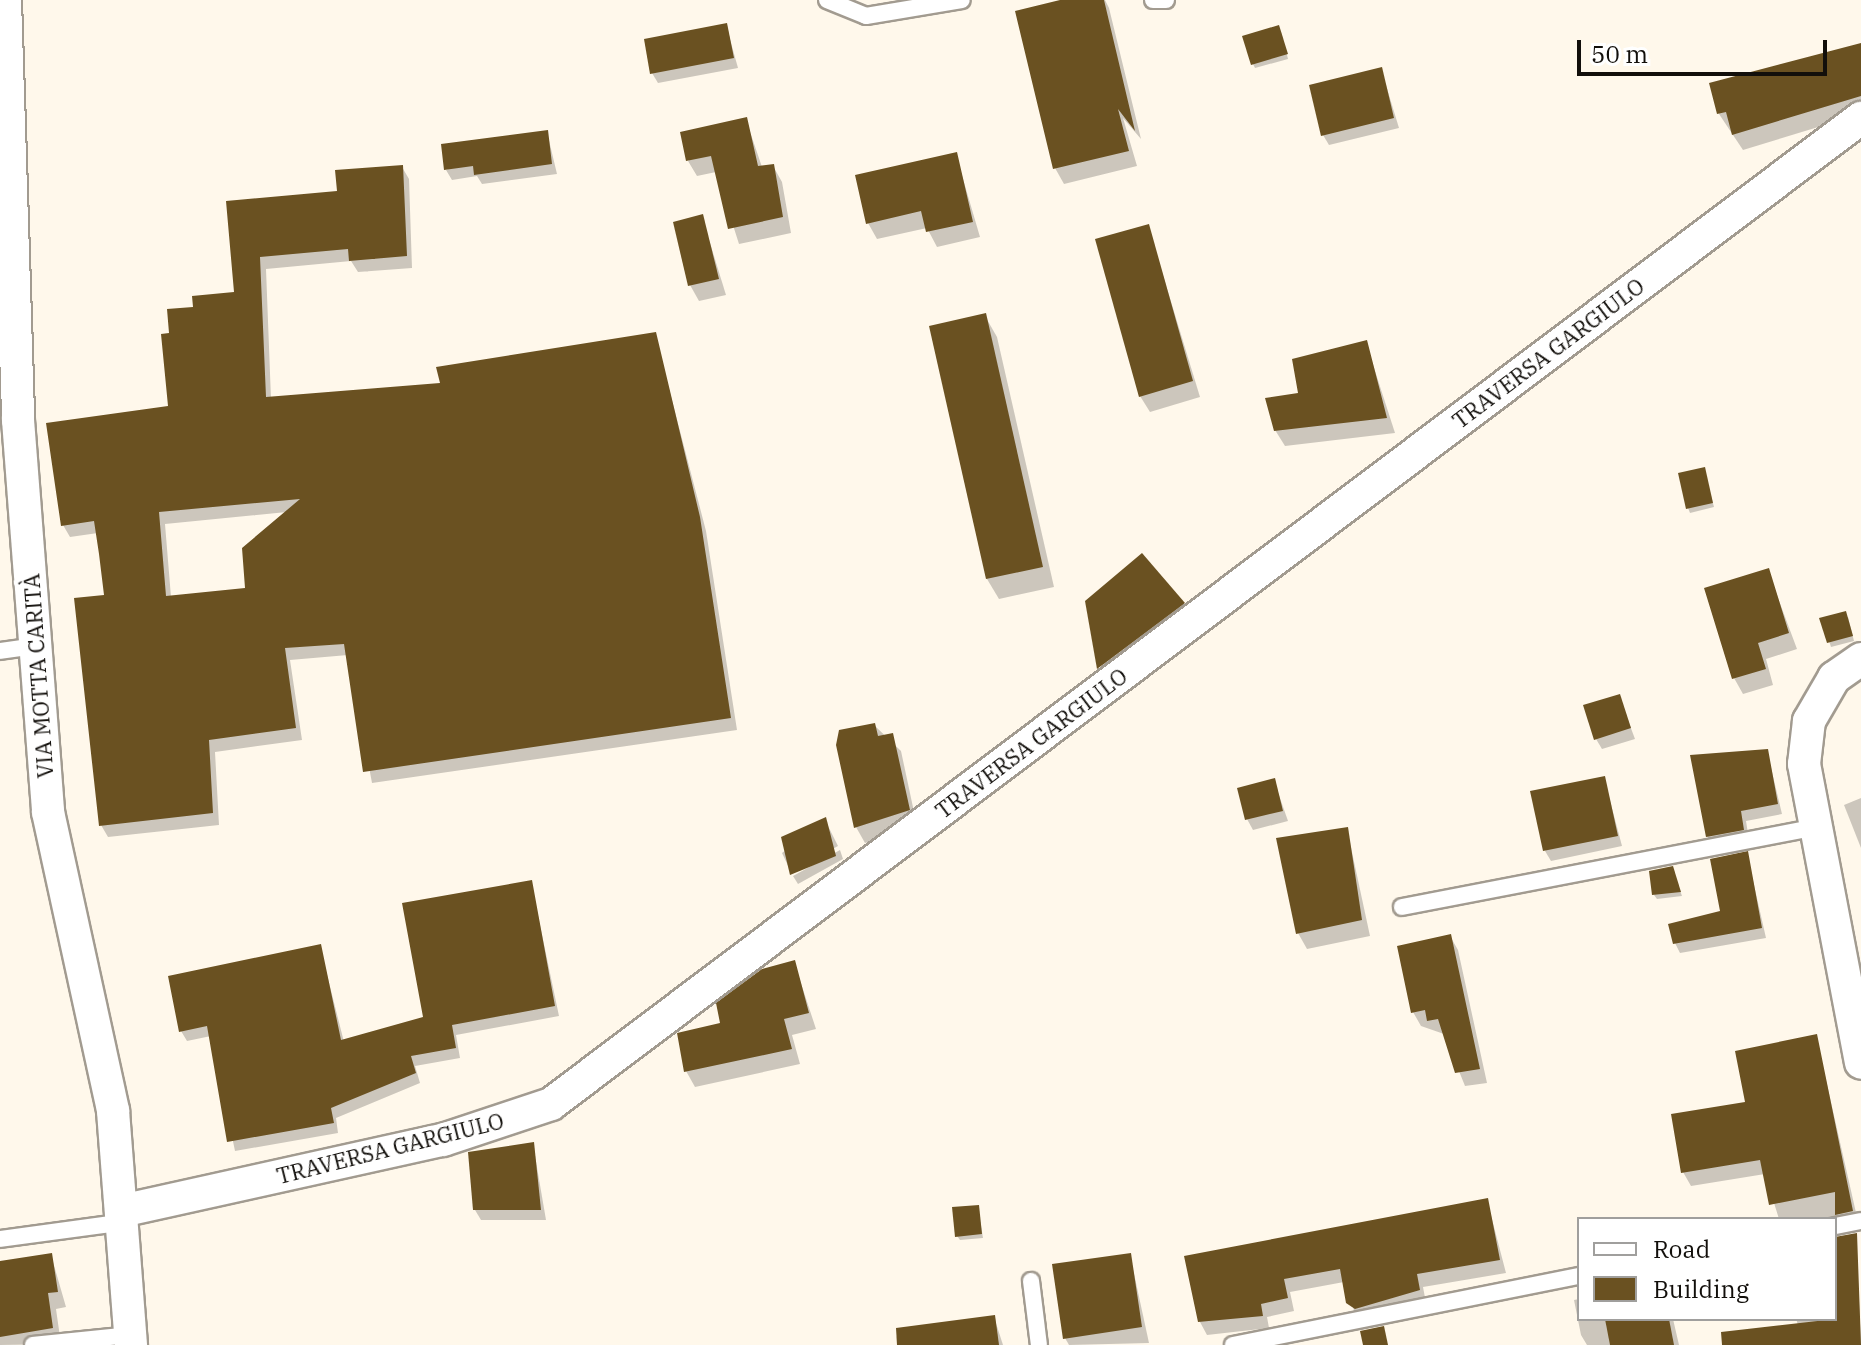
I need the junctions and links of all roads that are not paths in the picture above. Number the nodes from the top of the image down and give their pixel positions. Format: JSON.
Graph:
{"nodes":[{"id":1,"x":5,"y":0,"type":"edge"},
{"id":2,"x":827,"y":0,"type":"edge"},
{"id":3,"x":962,"y":0,"type":"edge"},
{"id":4,"x":1153,"y":0,"type":"edge"},
{"id":5,"x":1166,"y":0,"type":"edge"},
{"id":6,"x":1861,"y":118,"type":"edge"},
{"id":7,"x":36,"y":646,"type":"junction"},
{"id":8,"x":0,"y":651,"type":"edge"},
{"id":9,"x":1861,"y":659,"type":"edge"},
{"id":10,"x":1816,"y":827,"type":"junction"},
{"id":11,"x":1402,"y":907,"type":"dead end"},
{"id":12,"x":1861,"y":1063,"type":"edge"},
{"id":13,"x":126,"y":1216,"type":"junction"},
{"id":14,"x":1861,"y":1221,"type":"edge"},
{"id":15,"x":1837,"y":1226,"type":"edge"},
{"id":16,"x":0,"y":1239,"type":"edge"},
{"id":17,"x":1577,"y":1276,"type":"edge"},
{"id":18,"x":1031,"y":1281,"type":"dead end"},
{"id":19,"x":130,"y":1340,"type":"edge"},
{"id":20,"x":33,"y":1345,"type":"edge"},
{"id":21,"x":1039,"y":1345,"type":"edge"},
{"id":22,"x":1233,"y":1345,"type":"edge"}],
"edges":[{"from":1,"to":7,"type":"street","name":"VIA MOTTA CARITÀ"},
{"from":2,"to":3,"type":"lane"},
{"from":4,"to":5,"type":"lane"},
{"from":6,"to":13,"type":"street","name":"TRAVERSA GARGIULO"},
{"from":7,"to":8,"type":"lane"},
{"from":7,"to":13,"type":"street","name":"VIA MOTTA CARITÀ"},
{"from":9,"to":10,"type":"street"},
{"from":10,"to":11,"type":"lane"},
{"from":10,"to":12,"type":"street"},
{"from":13,"to":16,"type":"lane"},
{"from":13,"to":19,"type":"street","name":"VIA MOTTA CARITÀ"},
{"from":14,"to":15,"type":"lane"},
{"from":17,"to":22,"type":"lane"},
{"from":18,"to":21,"type":"lane"},
{"from":19,"to":20,"type":"lane"}]}
